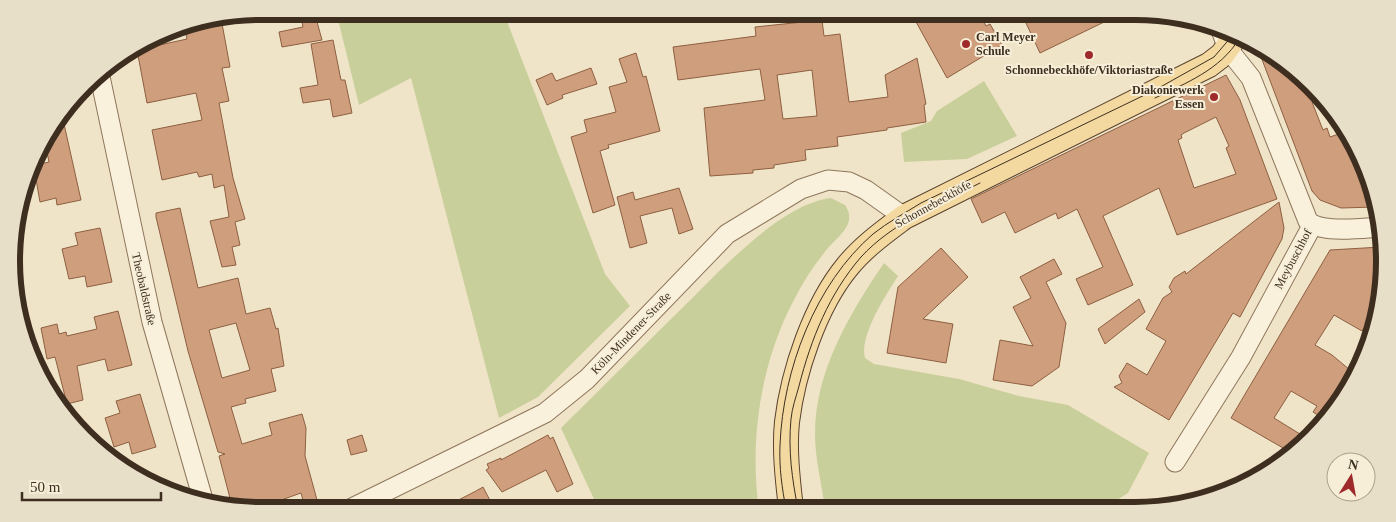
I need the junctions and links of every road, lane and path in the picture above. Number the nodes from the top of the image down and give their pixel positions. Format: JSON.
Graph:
{"nodes":[{"id":1,"x":1228,"y":39,"type":"edge"},
{"id":2,"x":101,"y":81,"type":"edge"},
{"id":3,"x":904,"y":217,"type":"junction"},
{"id":4,"x":1312,"y":226,"type":"junction"},
{"id":5,"x":1373,"y":227,"type":"edge"},
{"id":6,"x":1176,"y":462,"type":"dead end"},
{"id":7,"x":202,"y":495,"type":"edge"},
{"id":8,"x":362,"y":502,"type":"edge"},
{"id":9,"x":790,"y":502,"type":"edge"}],
"edges":[{"from":1,"to":3,"type":"main road","name":"Schonnebeckhöfe"},
{"from":1,"to":4,"type":"street","name":"Meybuschhof"},
{"from":2,"to":7,"type":"street","name":"Theobaldstraße"},
{"from":3,"to":8,"type":"street","name":"Köln-Mindener-Straße"},
{"from":3,"to":9,"type":"main road","name":"Schonnebeckhöfe"},
{"from":4,"to":5,"type":"street"},
{"from":4,"to":6,"type":"street","name":"Meybuschhof"}]}
